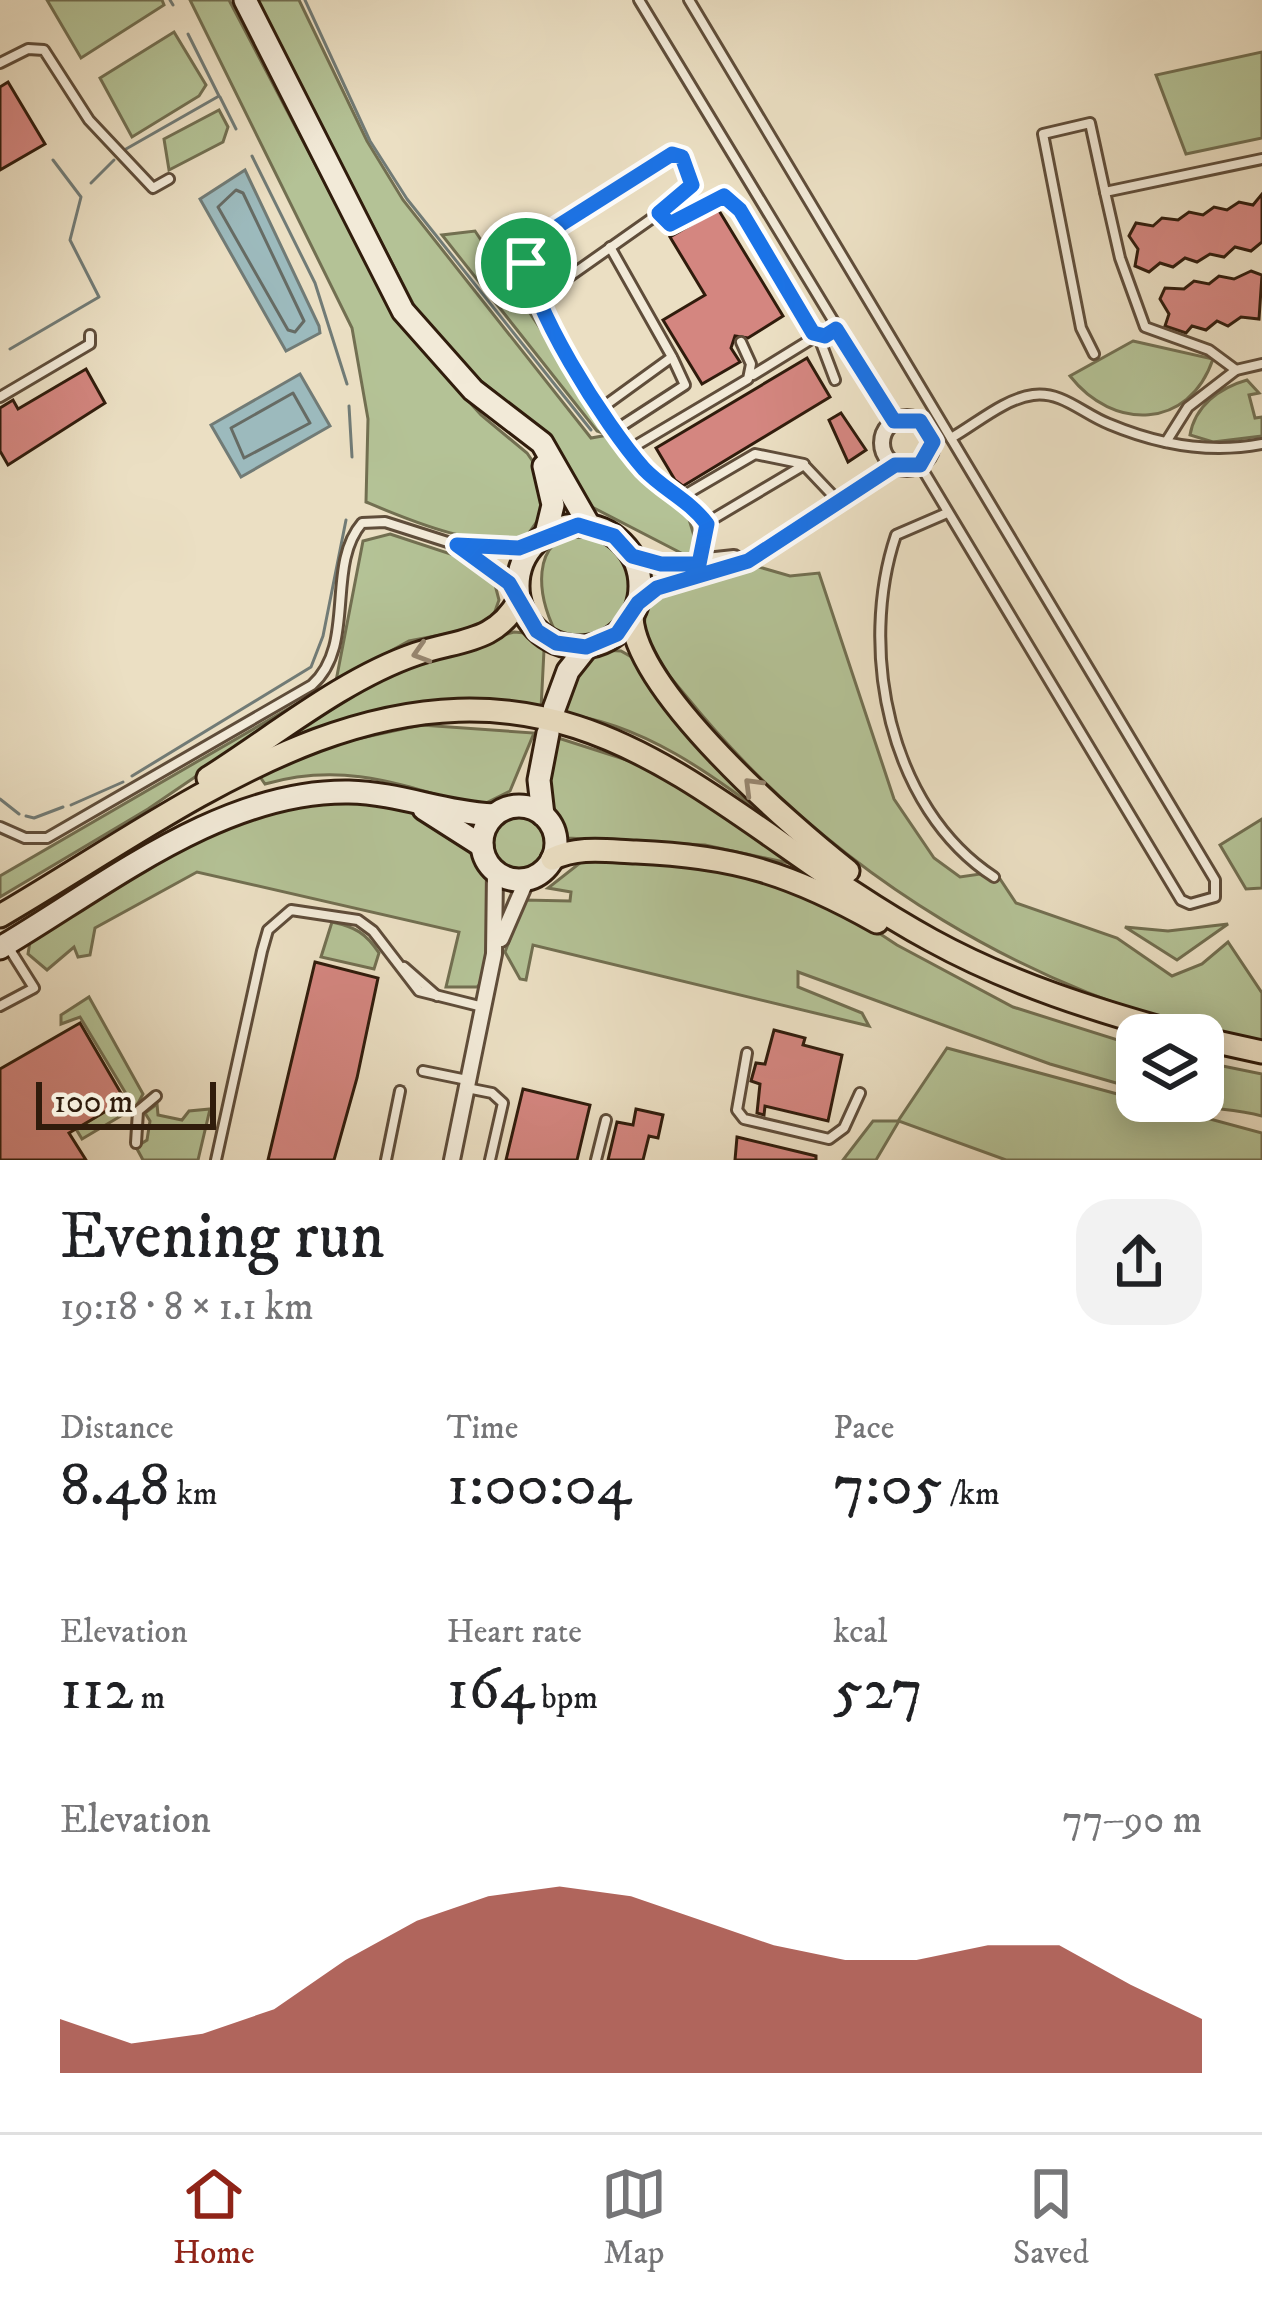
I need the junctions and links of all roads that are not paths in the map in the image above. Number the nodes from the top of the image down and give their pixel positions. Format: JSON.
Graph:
{"nodes":[{"id":1,"x":245,"y":0,"type":"edge"},
{"id":2,"x":639,"y":0,"type":"edge"},
{"id":3,"x":688,"y":0,"type":"edge"},
{"id":4,"x":0,"y":63,"type":"edge"},
{"id":5,"x":1262,"y":159,"type":"edge"},
{"id":6,"x":169,"y":179,"type":"dead end"},
{"id":7,"x":1105,"y":192,"type":"junction"},
{"id":8,"x":659,"y":213,"type":"junction"},
{"id":9,"x":610,"y":248,"type":"junction"},
{"id":10,"x":536,"y":300,"type":"junction"},
{"id":11,"x":836,"y":329,"type":"junction"},
{"id":12,"x":818,"y":334,"type":"junction"},
{"id":13,"x":90,"y":335,"type":"dead end"},
{"id":14,"x":741,"y":342,"type":"dead end"},
{"id":15,"x":1094,"y":354,"type":"dead end"},
{"id":16,"x":672,"y":358,"type":"junction"},
{"id":17,"x":1262,"y":364,"type":"edge"},
{"id":18,"x":1236,"y":370,"type":"junction"},
{"id":19,"x":753,"y":375,"type":"junction"},
{"id":20,"x":835,"y":380,"type":"dead end"},
{"id":21,"x":0,"y":397,"type":"edge"},
{"id":22,"x":603,"y":406,"type":"junction"},
{"id":23,"x":514,"y":421,"type":"junction"},
{"id":24,"x":894,"y":421,"type":"junction"},
{"id":25,"x":617,"y":429,"type":"junction"},
{"id":26,"x":951,"y":439,"type":"junction"},
{"id":27,"x":1166,"y":442,"type":"junction"},
{"id":28,"x":1262,"y":445,"type":"edge"},
{"id":29,"x":630,"y":448,"type":"junction"},
{"id":30,"x":804,"y":465,"type":"junction"},
{"id":31,"x":895,"y":465,"type":"junction"},
{"id":32,"x":920,"y":465,"type":"junction"},
{"id":33,"x":683,"y":496,"type":"junction"},
{"id":34,"x":841,"y":503,"type":"junction"},
{"id":35,"x":948,"y":513,"type":"junction"},
{"id":36,"x":707,"y":524,"type":"junction"},
{"id":37,"x":589,"y":526,"type":"junction"},
{"id":38,"x":540,"y":540,"type":"junction"},
{"id":39,"x":457,"y":545,"type":"junction"},
{"id":40,"x":763,"y":552,"type":"junction"},
{"id":41,"x":632,"y":556,"type":"junction"},
{"id":42,"x":699,"y":564,"type":"junction"},
{"id":43,"x":518,"y":596,"type":"junction"},
{"id":44,"x":635,"y":610,"type":"junction"},
{"id":45,"x":547,"y":638,"type":"junction"},
{"id":46,"x":586,"y":647,"type":"junction"},
{"id":47,"x":402,"y":799,"type":"junction"},
{"id":48,"x":502,"y":811,"type":"junction"},
{"id":49,"x":543,"y":815,"type":"junction"},
{"id":50,"x":0,"y":827,"type":"edge"},
{"id":51,"x":482,"y":846,"type":"junction"},
{"id":52,"x":552,"y":859,"type":"junction"},
{"id":53,"x":495,"y":872,"type":"junction"},
{"id":54,"x":994,"y":877,"type":"dead end"},
{"id":55,"x":527,"y":879,"type":"junction"},
{"id":56,"x":9,"y":910,"type":"edge"},
{"id":57,"x":3,"y":946,"type":"edge"},
{"id":58,"x":494,"y":954,"type":"junction"},
{"id":59,"x":992,"y":972,"type":"junction"},
{"id":60,"x":1054,"y":995,"type":"junction"},
{"id":61,"x":0,"y":1006,"type":"edge"},
{"id":62,"x":484,"y":1007,"type":"junction"},
{"id":63,"x":1116,"y":1014,"type":"edge"},
{"id":64,"x":1224,"y":1044,"type":"edge"},
{"id":65,"x":1262,"y":1052,"type":"edge"},
{"id":66,"x":747,"y":1053,"type":"dead end"},
{"id":67,"x":422,"y":1071,"type":"dead end"},
{"id":68,"x":468,"y":1084,"type":"junction"},
{"id":69,"x":400,"y":1090,"type":"dead end"},
{"id":70,"x":860,"y":1093,"type":"dead end"},
{"id":71,"x":155,"y":1096,"type":"dead end"},
{"id":72,"x":606,"y":1120,"type":"dead end"},
{"id":73,"x":136,"y":1143,"type":"dead end"},
{"id":74,"x":216,"y":1160,"type":"edge"},
{"id":75,"x":386,"y":1160,"type":"edge"},
{"id":76,"x":452,"y":1160,"type":"edge"},
{"id":77,"x":490,"y":1160,"type":"edge"},
{"id":78,"x":596,"y":1160,"type":"edge"}],
"edges":[{"from":1,"to":23,"type":"main road"},
{"from":2,"to":11,"type":"lane"},
{"from":3,"to":26,"type":"lane"},
{"from":4,"to":6,"type":"lane"},
{"from":5,"to":7,"type":"lane"},
{"from":7,"to":15,"type":"lane"},
{"from":7,"to":18,"type":"lane"},
{"from":8,"to":9,"type":"lane"},
{"from":8,"to":10,"type":"lane"},
{"from":8,"to":12,"type":"lane"},
{"from":9,"to":10,"type":"lane"},
{"from":9,"to":16,"type":"lane"},
{"from":10,"to":22,"type":"lane"},
{"from":11,"to":12,"type":"lane"},
{"from":11,"to":24,"type":"lane"},
{"from":12,"to":19,"type":"lane"},
{"from":12,"to":20,"type":"lane"},
{"from":13,"to":21,"type":"lane"},
{"from":14,"to":19,"type":"lane"},
{"from":16,"to":22,"type":"lane"},
{"from":16,"to":25,"type":"lane"},
{"from":17,"to":18,"type":"lane"},
{"from":18,"to":27,"type":"lane"},
{"from":19,"to":29,"type":"lane"},
{"from":22,"to":25,"type":"lane"},
{"from":23,"to":37,"type":"main road"},
{"from":23,"to":38,"type":"main road"},
{"from":24,"to":31,"type":"street"},
{"from":24,"to":32,"type":"street"},
{"from":25,"to":29,"type":"lane"},
{"from":26,"to":27,"type":"lane"},
{"from":26,"to":35,"type":"lane"},
{"from":27,"to":28,"type":"lane"},
{"from":29,"to":33,"type":"lane"},
{"from":30,"to":33,"type":"lane"},
{"from":30,"to":34,"type":"lane"},
{"from":30,"to":36,"type":"lane"},
{"from":31,"to":32,"type":"street"},
{"from":31,"to":34,"type":"street"},
{"from":32,"to":35,"type":"lane"},
{"from":33,"to":36,"type":"lane"},
{"from":34,"to":40,"type":"street"},
{"from":35,"to":54,"type":"lane"},
{"from":36,"to":42,"type":"lane"},
{"from":37,"to":38,"type":"main road"},
{"from":37,"to":41,"type":"main road"},
{"from":38,"to":39,"type":"lane"},
{"from":38,"to":43,"type":"main road"},
{"from":39,"to":43,"type":"lane"},
{"from":39,"to":50,"type":"lane"},
{"from":40,"to":42,"type":"street"},
{"from":40,"to":44,"type":"street"},
{"from":41,"to":42,"type":"street"},
{"from":41,"to":44,"type":"main road"},
{"from":43,"to":45,"type":"main road"},
{"from":43,"to":56,"type":"main road","one_way":true},
{"from":44,"to":46,"type":"main road"},
{"from":60,"to":44,"type":"main road","one_way":true},
{"from":45,"to":46,"type":"main road"},
{"from":45,"to":46,"type":"main road"},
{"from":47,"to":48,"type":"main road"},
{"from":47,"to":51,"type":"main road"},
{"from":47,"to":57,"type":"main road"},
{"from":48,"to":49,"type":"main road"},
{"from":48,"to":49,"type":"main road"},
{"from":48,"to":51,"type":"main road"},
{"from":49,"to":52,"type":"main road"},
{"from":51,"to":53,"type":"main road"},
{"from":52,"to":55,"type":"main road"},
{"from":52,"to":59,"type":"main road"},
{"from":53,"to":55,"type":"main road"},
{"from":53,"to":58,"type":"street"},
{"from":55,"to":58,"type":"street"},
{"from":56,"to":59,"type":"main road"},
{"from":57,"to":61,"type":"lane"},
{"from":58,"to":62,"type":"street"},
{"from":59,"to":60,"type":"main road"},
{"from":60,"to":63,"type":"main road"},
{"from":62,"to":68,"type":"street"},
{"from":62,"to":74,"type":"lane"},
{"from":64,"to":65,"type":"main road"},
{"from":66,"to":70,"type":"lane"},
{"from":67,"to":68,"type":"lane"},
{"from":68,"to":76,"type":"street"},
{"from":68,"to":77,"type":"lane"},
{"from":69,"to":75,"type":"lane"},
{"from":71,"to":73,"type":"lane"},
{"from":72,"to":78,"type":"lane"}]}
